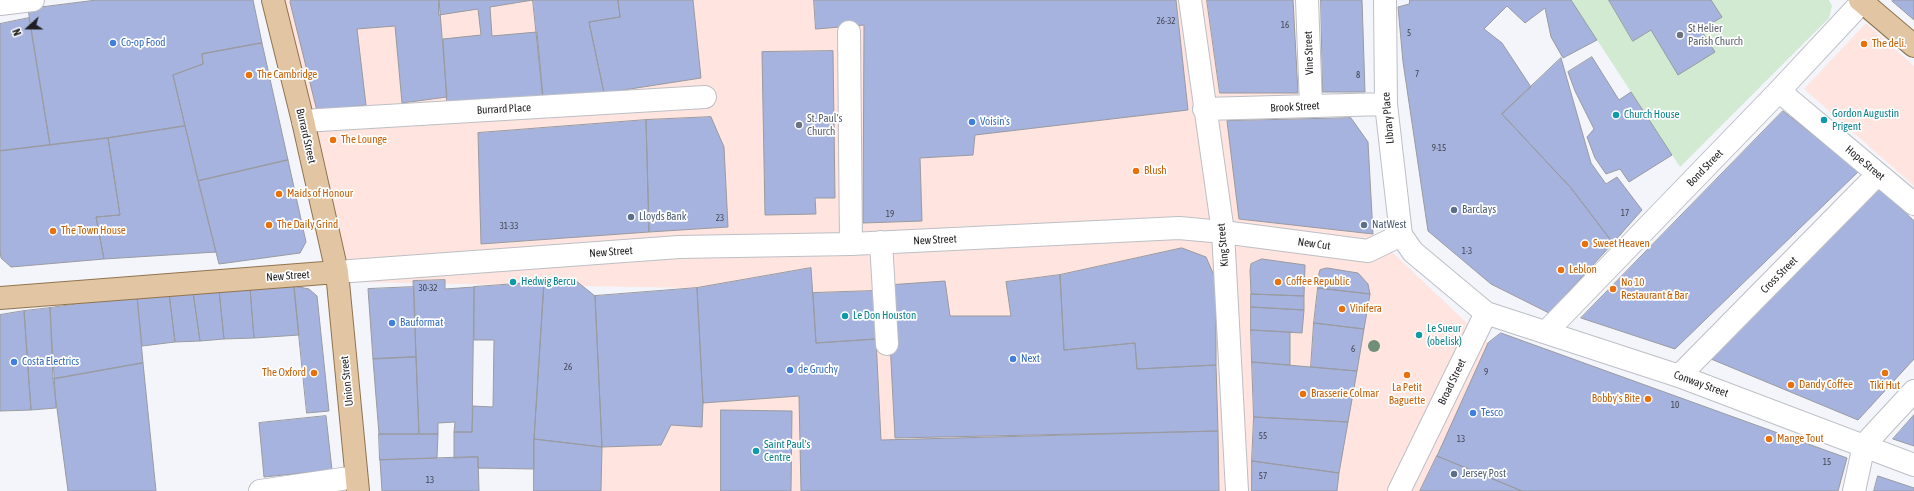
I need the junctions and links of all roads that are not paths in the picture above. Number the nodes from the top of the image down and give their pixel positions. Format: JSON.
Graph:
{"nodes":[{"id":1,"x":33,"y":0,"type":"edge"},
{"id":2,"x":273,"y":0,"type":"edge"},
{"id":3,"x":1190,"y":0,"type":"edge"},
{"id":4,"x":1307,"y":0,"type":"edge"},
{"id":5,"x":1385,"y":0,"type":"edge"},
{"id":6,"x":1862,"y":1,"type":"edge"},
{"id":7,"x":0,"y":4,"type":"edge"},
{"id":8,"x":848,"y":32,"type":"dead end"},
{"id":9,"x":1914,"y":46,"type":"edge"},
{"id":10,"x":1780,"y":91,"type":"junction"},
{"id":11,"x":705,"y":97,"type":"dead end"},
{"id":12,"x":1386,"y":104,"type":"junction"},
{"id":13,"x":1311,"y":106,"type":"junction"},
{"id":14,"x":1204,"y":109,"type":"junction"},
{"id":15,"x":303,"y":121,"type":"junction"},
{"id":16,"x":1878,"y":174,"type":"junction"},
{"id":17,"x":1914,"y":204,"type":"edge"},
{"id":18,"x":1223,"y":232,"type":"junction"},
{"id":19,"x":1401,"y":235,"type":"junction"},
{"id":20,"x":881,"y":242,"type":"junction"},
{"id":21,"x":851,"y":244,"type":"junction"},
{"id":22,"x":337,"y":272,"type":"junction"},
{"id":23,"x":0,"y":298,"type":"edge"},
{"id":24,"x":1486,"y":313,"type":"junction"},
{"id":25,"x":1546,"y":332,"type":"junction"},
{"id":26,"x":887,"y":344,"type":"dead end"},
{"id":27,"x":1679,"y":376,"type":"junction"},
{"id":28,"x":1914,"y":391,"type":"edge"},
{"id":29,"x":1864,"y":445,"type":"junction"},
{"id":30,"x":1914,"y":465,"type":"edge"},
{"id":31,"x":357,"y":484,"type":"edge"},
{"id":32,"x":260,"y":491,"type":"edge"},
{"id":33,"x":1237,"y":491,"type":"edge"},
{"id":34,"x":1399,"y":491,"type":"edge"},
{"id":35,"x":1854,"y":491,"type":"edge"}],
"edges":[{"from":1,"to":7,"type":"street"},
{"from":2,"to":15,"type":"main road","name":"Burrard Street"},
{"from":3,"to":14,"type":"street","name":"King Street"},
{"from":4,"to":13,"type":"street","name":"Vine Street"},
{"from":5,"to":12,"type":"street","name":"Library Place"},
{"from":6,"to":9,"type":"main road"},
{"from":6,"to":10,"type":"street","name":"Bond Street"},
{"from":8,"to":21,"type":"street"},
{"from":10,"to":16,"type":"street","name":"Hope Street"},
{"from":10,"to":25,"type":"street","name":"Bond Street"},
{"from":11,"to":15,"type":"street","name":"Burrard Place"},
{"from":12,"to":13,"type":"street","name":"Brook Street"},
{"from":12,"to":19,"type":"street","name":"Library Place"},
{"from":13,"to":14,"type":"street","name":"Brook Street"},
{"from":14,"to":18,"type":"street","name":"King Street"},
{"from":15,"to":22,"type":"main road","name":"Burrard Street"},
{"from":16,"to":17,"type":"street","name":"Hope Street"},
{"from":16,"to":27,"type":"street","name":"Cross Street"},
{"from":18,"to":19,"type":"street","name":"New Cut"},
{"from":18,"to":20,"type":"street","name":"New Street"},
{"from":18,"to":33,"type":"street","name":"King Street"},
{"from":19,"to":24,"type":"street"},
{"from":20,"to":21,"type":"street","name":"New Street"},
{"from":20,"to":26,"type":"street"},
{"from":21,"to":22,"type":"street","name":"New Street"},
{"from":22,"to":23,"type":"main road","name":"New Street"},
{"from":22,"to":31,"type":"main road","name":"Union Street"},
{"from":24,"to":25,"type":"street","name":"Conway Street"},
{"from":24,"to":34,"type":"street","name":"Broad Street"},
{"from":25,"to":27,"type":"street","name":"Conway Street"},
{"from":27,"to":29,"type":"street","name":"Conway Street"},
{"from":28,"to":29,"type":"street"},
{"from":29,"to":30,"type":"street","name":"Conway Street"},
{"from":29,"to":35,"type":"street"},
{"from":31,"to":32,"type":"street"}]}
